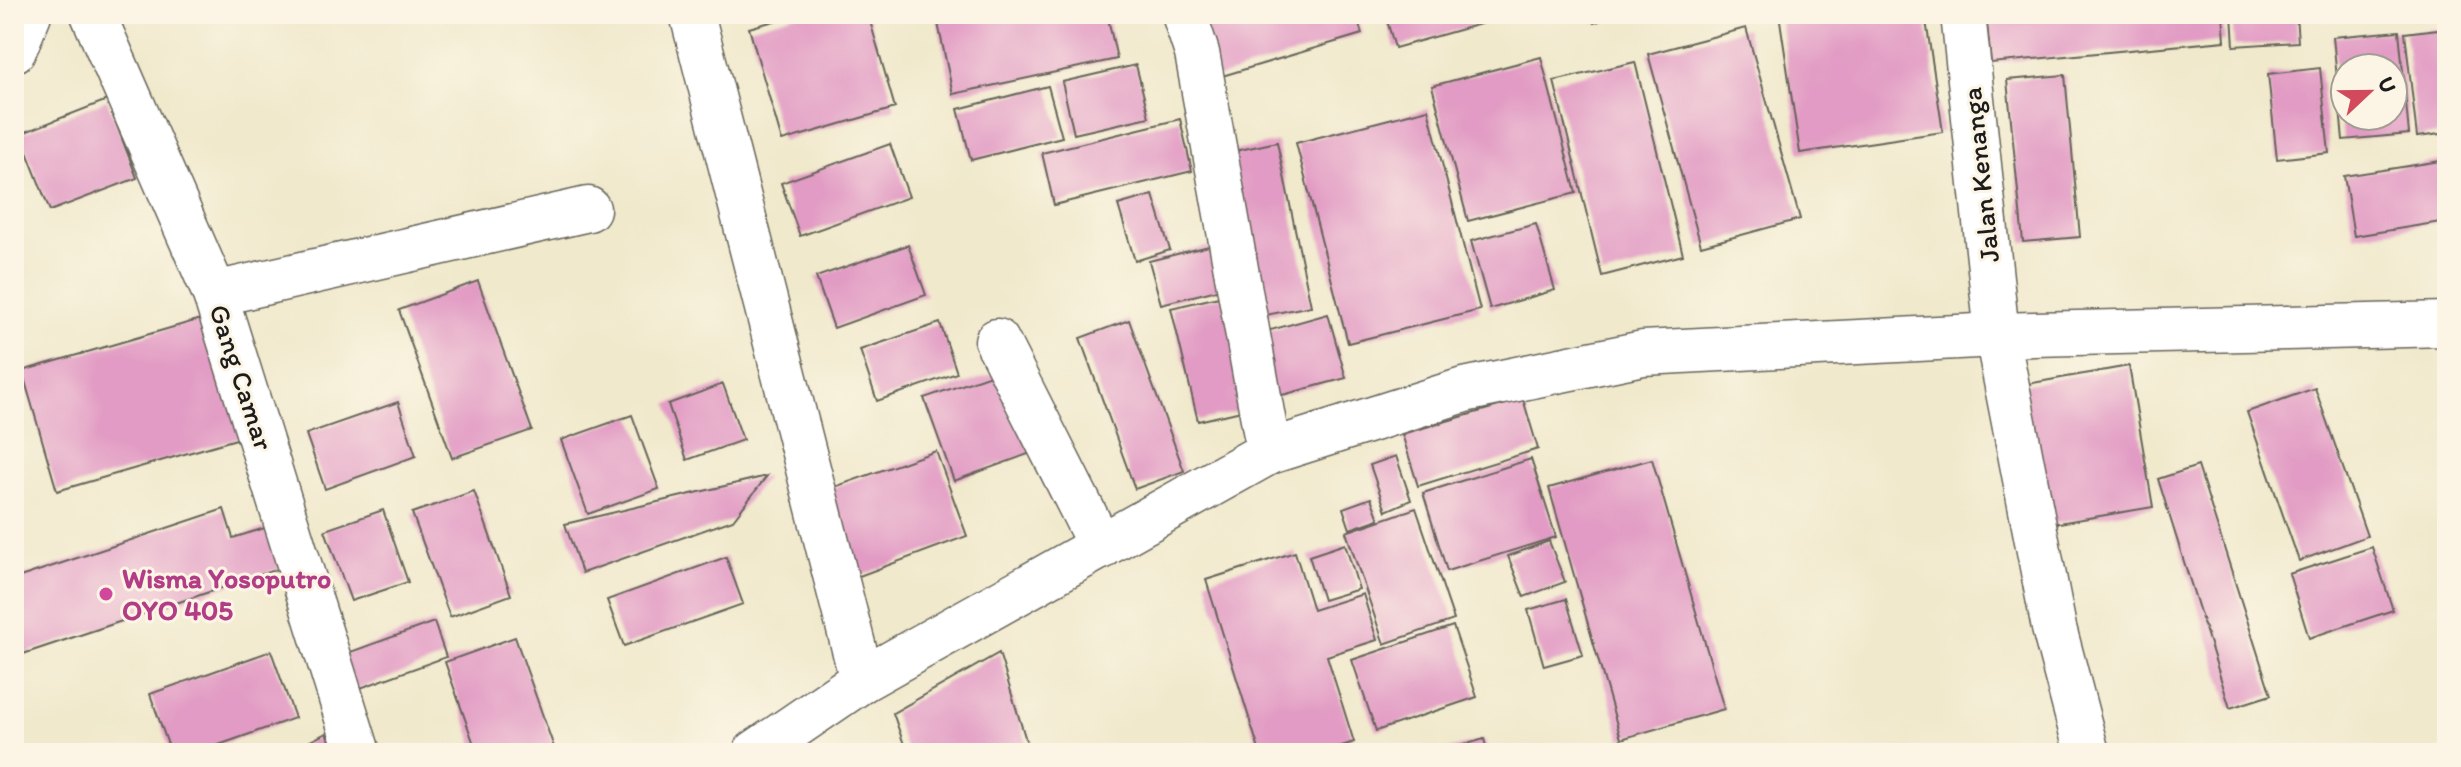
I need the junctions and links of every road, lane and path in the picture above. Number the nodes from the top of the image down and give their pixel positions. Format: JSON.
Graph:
{"nodes":[{"id":1,"x":29,"y":14,"type":"edge"},
{"id":2,"x":93,"y":14,"type":"edge"},
{"id":3,"x":692,"y":14,"type":"edge"},
{"id":4,"x":1184,"y":14,"type":"edge"},
{"id":5,"x":1963,"y":14,"type":"edge"},
{"id":6,"x":14,"y":50,"type":"edge"},
{"id":7,"x":588,"y":209,"type":"dead end"},
{"id":8,"x":215,"y":294,"type":"junction"},
{"id":9,"x":2447,"y":324,"type":"edge"},
{"id":10,"x":1997,"y":335,"type":"junction"},
{"id":11,"x":997,"y":341,"type":"dead end"},
{"id":12,"x":1269,"y":452,"type":"junction"},
{"id":13,"x":1101,"y":547,"type":"junction"},
{"id":14,"x":862,"y":680,"type":"junction"},
{"id":15,"x":358,"y":753,"type":"edge"},
{"id":16,"x":755,"y":753,"type":"edge"},
{"id":17,"x":2087,"y":753,"type":"edge"}],
"edges":[{"from":1,"to":6,"type":"street"},
{"from":2,"to":8,"type":"street","name":"Gang Camar"},
{"from":3,"to":14,"type":"street"},
{"from":4,"to":12,"type":"street"},
{"from":5,"to":10,"type":"street","name":"Jalan Kenanga"},
{"from":7,"to":8,"type":"street"},
{"from":8,"to":15,"type":"street","name":"Gang Camar"},
{"from":9,"to":10,"type":"street"},
{"from":10,"to":12,"type":"street"},
{"from":10,"to":17,"type":"street","name":"Jalan Kenanga"},
{"from":11,"to":13,"type":"street"},
{"from":12,"to":13,"type":"street"},
{"from":13,"to":14,"type":"street"},
{"from":14,"to":16,"type":"street"}]}
